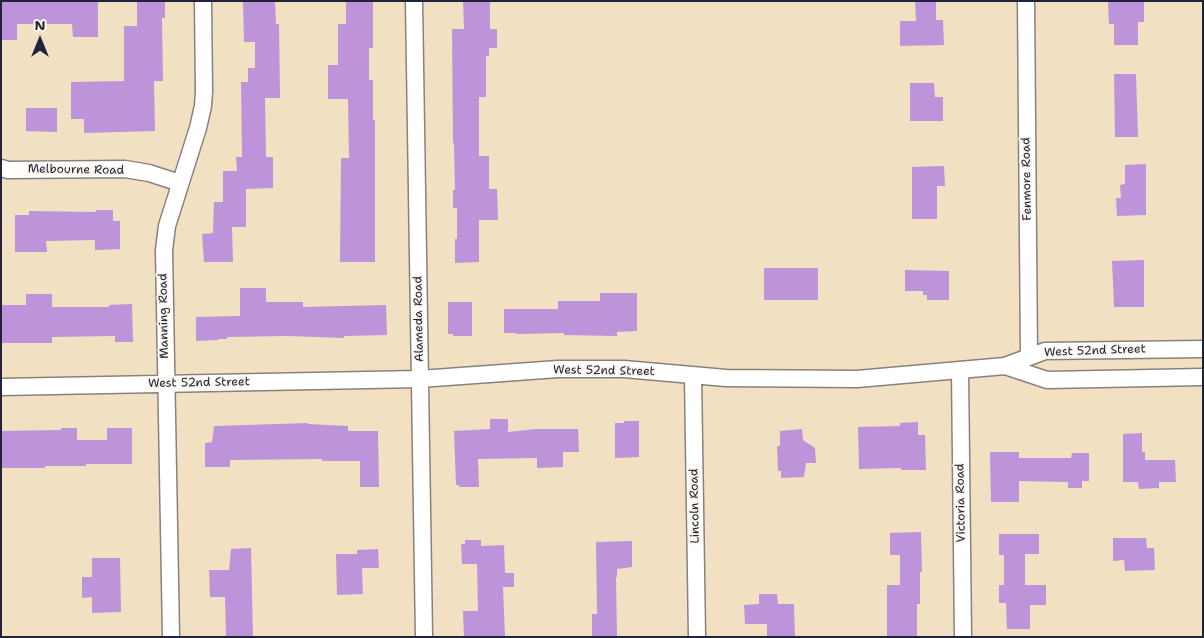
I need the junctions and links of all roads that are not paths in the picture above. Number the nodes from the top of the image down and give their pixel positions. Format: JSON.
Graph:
{"nodes":[{"id":1,"x":203,"y":1,"type":"edge"},
{"id":2,"x":414,"y":1,"type":"edge"},
{"id":3,"x":1026,"y":1,"type":"edge"},
{"id":4,"x":1,"y":168,"type":"edge"},
{"id":5,"x":180,"y":183,"type":"junction"},
{"id":6,"x":1203,"y":349,"type":"edge"},
{"id":7,"x":1029,"y":357,"type":"junction"},
{"id":8,"x":1005,"y":366,"type":"junction"},
{"id":9,"x":960,"y":370,"type":"junction"},
{"id":10,"x":693,"y":376,"type":"junction"},
{"id":11,"x":1203,"y":378,"type":"edge"},
{"id":12,"x":420,"y":379,"type":"junction"},
{"id":13,"x":166,"y":383,"type":"junction"},
{"id":14,"x":1,"y":386,"type":"edge"},
{"id":15,"x":171,"y":637,"type":"edge"},
{"id":16,"x":424,"y":637,"type":"edge"},
{"id":17,"x":697,"y":637,"type":"edge"},
{"id":18,"x":963,"y":637,"type":"edge"}],
"edges":[{"from":1,"to":5,"type":"street","name":"Manning Road"},
{"from":2,"to":12,"type":"street","name":"Alameda Road"},
{"from":3,"to":7,"type":"street","name":"Fenmore Road"},
{"from":4,"to":5,"type":"street","name":"Melbourne Road"},
{"from":5,"to":13,"type":"street","name":"Manning Road"},
{"from":6,"to":7,"type":"street","name":"West 52nd Street"},
{"from":7,"to":8,"type":"street","name":"West 52nd Street"},
{"from":8,"to":9,"type":"street","name":"West 52nd Street"},
{"from":8,"to":11,"type":"street"},
{"from":9,"to":10,"type":"street","name":"West 52nd Street"},
{"from":9,"to":18,"type":"street","name":"Victoria Road"},
{"from":10,"to":12,"type":"street","name":"West 52nd Street"},
{"from":10,"to":17,"type":"street","name":"Lincoln Road"},
{"from":12,"to":13,"type":"street","name":"West 52nd Street"},
{"from":12,"to":16,"type":"street","name":"Alameda Road"},
{"from":13,"to":14,"type":"street","name":"West 52nd Street"},
{"from":13,"to":15,"type":"street","name":"Manning Road"}]}
